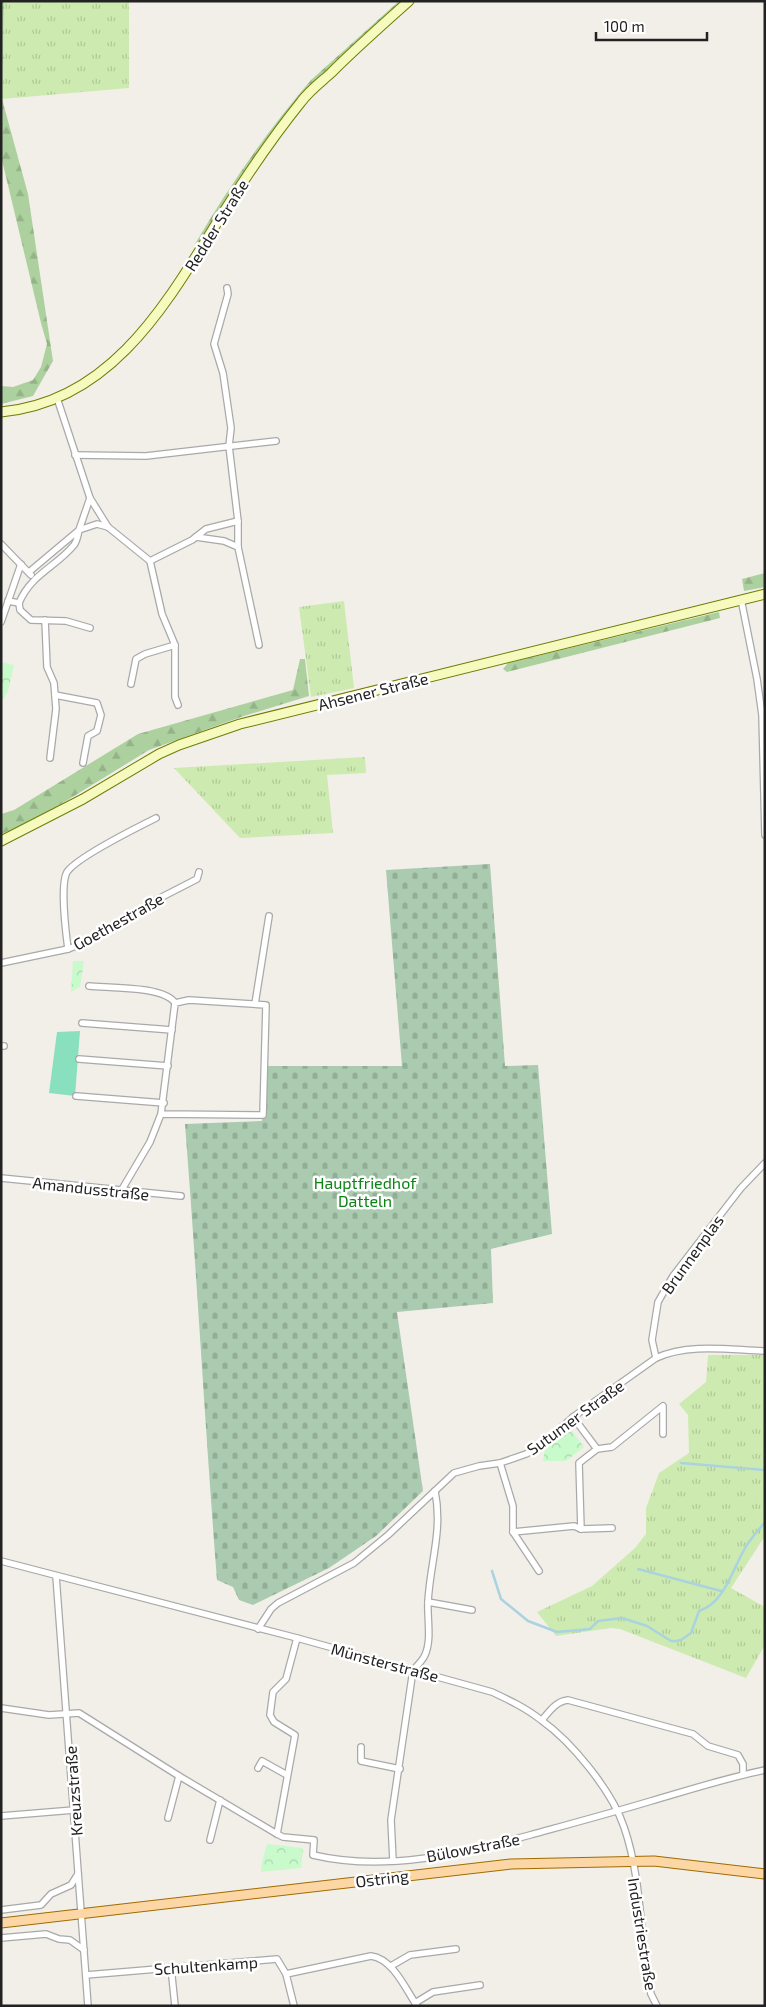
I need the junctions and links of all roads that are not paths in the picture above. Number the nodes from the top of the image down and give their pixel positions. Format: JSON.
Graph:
{"nodes":[{"id":1,"x":409,"y":1,"type":"edge"},
{"id":2,"x":226,"y":288,"type":"dead end"},
{"id":3,"x":57,"y":398,"type":"junction"},
{"id":4,"x":1,"y":412,"type":"edge"},
{"id":5,"x":276,"y":441,"type":"dead end"},
{"id":6,"x":229,"y":446,"type":"junction"},
{"id":7,"x":75,"y":455,"type":"junction"},
{"id":8,"x":90,"y":498,"type":"junction"},
{"id":9,"x":238,"y":521,"type":"junction"},
{"id":10,"x":108,"y":527,"type":"junction"},
{"id":11,"x":80,"y":530,"type":"junction"},
{"id":12,"x":196,"y":537,"type":"junction"},
{"id":13,"x":1,"y":544,"type":"edge"},
{"id":14,"x":238,"y":547,"type":"junction"},
{"id":15,"x":150,"y":561,"type":"junction"},
{"id":16,"x":21,"y":564,"type":"junction"},
{"id":17,"x":29,"y":572,"type":"junction"},
{"id":18,"x":35,"y":580,"type":"junction"},
{"id":19,"x":765,"y":594,"type":"edge"},
{"id":20,"x":741,"y":599,"type":"junction"},
{"id":21,"x":8,"y":601,"type":"junction"},
{"id":22,"x":19,"y":603,"type":"junction"},
{"id":23,"x":46,"y":620,"type":"junction"},
{"id":24,"x":1,"y":622,"type":"edge"},
{"id":25,"x":90,"y":628,"type":"dead end"},
{"id":26,"x":175,"y":645,"type":"junction"},
{"id":27,"x":259,"y":645,"type":"dead end"},
{"id":28,"x":131,"y":684,"type":"dead end"},
{"id":29,"x":55,"y":695,"type":"junction"},
{"id":30,"x":178,"y":705,"type":"dead end"},
{"id":31,"x":50,"y":758,"type":"dead end"},
{"id":32,"x":82,"y":763,"type":"dead end"},
{"id":33,"x":156,"y":818,"type":"dead end"},
{"id":34,"x":765,"y":835,"type":"edge"},
{"id":35,"x":1,"y":841,"type":"edge"},
{"id":36,"x":199,"y":872,"type":"dead end"},
{"id":37,"x":269,"y":916,"type":"dead end"},
{"id":38,"x":68,"y":949,"type":"junction"},
{"id":39,"x":1,"y":963,"type":"edge"},
{"id":40,"x":90,"y":986,"type":"dead end"},
{"id":41,"x":175,"y":1003,"type":"junction"},
{"id":42,"x":255,"y":1004,"type":"junction"},
{"id":43,"x":82,"y":1023,"type":"dead end"},
{"id":44,"x":172,"y":1030,"type":"junction"},
{"id":45,"x":79,"y":1060,"type":"dead end"},
{"id":46,"x":168,"y":1066,"type":"junction"},
{"id":47,"x":76,"y":1096,"type":"dead end"},
{"id":48,"x":164,"y":1103,"type":"junction"},
{"id":49,"x":161,"y":1114,"type":"junction"},
{"id":50,"x":765,"y":1163,"type":"edge"},
{"id":51,"x":1,"y":1178,"type":"edge"},
{"id":52,"x":120,"y":1191,"type":"junction"},
{"id":53,"x":181,"y":1196,"type":"dead end"},
{"id":54,"x":765,"y":1351,"type":"edge"},
{"id":55,"x":656,"y":1358,"type":"junction"},
{"id":56,"x":573,"y":1417,"type":"junction"},
{"id":57,"x":662,"y":1434,"type":"dead end"},
{"id":58,"x":597,"y":1448,"type":"junction"},
{"id":59,"x":500,"y":1463,"type":"junction"},
{"id":60,"x":435,"y":1491,"type":"junction"},
{"id":61,"x":612,"y":1528,"type":"dead end"},
{"id":62,"x":581,"y":1529,"type":"junction"},
{"id":63,"x":513,"y":1532,"type":"junction"},
{"id":64,"x":1,"y":1561,"type":"edge"},
{"id":65,"x":539,"y":1571,"type":"dead end"},
{"id":66,"x":56,"y":1576,"type":"junction"},
{"id":67,"x":428,"y":1602,"type":"junction"},
{"id":68,"x":472,"y":1610,"type":"dead end"},
{"id":69,"x":258,"y":1629,"type":"junction"},
{"id":70,"x":297,"y":1638,"type":"junction"},
{"id":71,"x":413,"y":1670,"type":"junction"},
{"id":72,"x":1,"y":1708,"type":"edge"},
{"id":73,"x":67,"y":1714,"type":"junction"},
{"id":74,"x":542,"y":1720,"type":"junction"},
{"id":75,"x":361,"y":1748,"type":"dead end"},
{"id":76,"x":258,"y":1768,"type":"dead end"},
{"id":77,"x":400,"y":1769,"type":"junction"},
{"id":78,"x":765,"y":1770,"type":"edge"},
{"id":79,"x":744,"y":1774,"type":"junction"},
{"id":80,"x":287,"y":1775,"type":"junction"},
{"id":81,"x":179,"y":1776,"type":"junction"},
{"id":82,"x":220,"y":1800,"type":"junction"},
{"id":83,"x":74,"y":1810,"type":"junction"},
{"id":84,"x":617,"y":1812,"type":"junction"},
{"id":85,"x":1,"y":1816,"type":"edge"},
{"id":86,"x":168,"y":1818,"type":"dead end"},
{"id":87,"x":277,"y":1834,"type":"junction"},
{"id":88,"x":210,"y":1840,"type":"dead end"},
{"id":89,"x":632,"y":1860,"type":"junction"},
{"id":90,"x":394,"y":1861,"type":"junction"},
{"id":91,"x":78,"y":1870,"type":"junction"},
{"id":92,"x":765,"y":1874,"type":"edge"},
{"id":93,"x":1,"y":1910,"type":"edge"},
{"id":94,"x":82,"y":1914,"type":"junction"},
{"id":95,"x":1,"y":1923,"type":"edge"},
{"id":96,"x":1,"y":1938,"type":"edge"},
{"id":97,"x":456,"y":1949,"type":"dead end"},
{"id":98,"x":84,"y":1950,"type":"junction"},
{"id":99,"x":391,"y":1966,"type":"junction"},
{"id":100,"x":171,"y":1967,"type":"junction"},
{"id":101,"x":286,"y":1974,"type":"junction"},
{"id":102,"x":86,"y":1975,"type":"junction"},
{"id":103,"x":480,"y":1985,"type":"dead end"},
{"id":104,"x":416,"y":2005,"type":"edge"},
{"id":105,"x":88,"y":2006,"type":"edge"},
{"id":106,"x":175,"y":2006,"type":"edge"},
{"id":107,"x":294,"y":2006,"type":"edge"},
{"id":108,"x":657,"y":2006,"type":"edge"}],
"edges":[{"from":1,"to":3,"type":"main road","name":"Redder Straße"},
{"from":2,"to":6,"type":"street"},
{"from":3,"to":4,"type":"main road","name":"Redder Straße"},
{"from":3,"to":7,"type":"street"},
{"from":5,"to":6,"type":"street"},
{"from":6,"to":7,"type":"street"},
{"from":6,"to":9,"type":"street"},
{"from":7,"to":8,"type":"street"},
{"from":8,"to":10,"type":"street"},
{"from":8,"to":11,"type":"street"},
{"from":9,"to":12,"type":"street"},
{"from":9,"to":14,"type":"street"},
{"from":10,"to":11,"type":"street"},
{"from":10,"to":15,"type":"street"},
{"from":11,"to":17,"type":"street"},
{"from":11,"to":18,"type":"street"},
{"from":12,"to":14,"type":"street"},
{"from":12,"to":15,"type":"street"},
{"from":13,"to":16,"type":"street"},
{"from":14,"to":27,"type":"street"},
{"from":15,"to":26,"type":"street"},
{"from":16,"to":17,"type":"street"},
{"from":16,"to":21,"type":"street"},
{"from":17,"to":18,"type":"street"},
{"from":18,"to":22,"type":"street"},
{"from":19,"to":20,"type":"main road","name":"Ahsener Straße"},
{"from":20,"to":34,"type":"street"},
{"from":20,"to":35,"type":"main road","name":"Ahsener Straße"},
{"from":21,"to":22,"type":"street"},
{"from":21,"to":24,"type":"street"},
{"from":22,"to":23,"type":"street"},
{"from":23,"to":25,"type":"street"},
{"from":23,"to":29,"type":"street"},
{"from":26,"to":28,"type":"street"},
{"from":26,"to":30,"type":"street"},
{"from":29,"to":31,"type":"street"},
{"from":29,"to":32,"type":"street"},
{"from":33,"to":38,"type":"street"},
{"from":36,"to":38,"type":"street","name":"Goethestraße"},
{"from":37,"to":42,"type":"street"},
{"from":38,"to":39,"type":"street","name":"Goethestraße"},
{"from":40,"to":41,"type":"street"},
{"from":41,"to":42,"type":"street"},
{"from":41,"to":44,"type":"street"},
{"from":42,"to":49,"type":"street"},
{"from":43,"to":44,"type":"street"},
{"from":44,"to":46,"type":"street"},
{"from":45,"to":46,"type":"street"},
{"from":46,"to":48,"type":"street"},
{"from":47,"to":48,"type":"street"},
{"from":48,"to":49,"type":"street"},
{"from":49,"to":52,"type":"street"},
{"from":50,"to":55,"type":"street","name":"Brunnenplas"},
{"from":51,"to":52,"type":"street","name":"Amandusstraße"},
{"from":52,"to":53,"type":"street","name":"Amandusstraße"},
{"from":54,"to":55,"type":"street","name":"Sutumer Straße"},
{"from":55,"to":56,"type":"street","name":"Sutumer Straße"},
{"from":56,"to":58,"type":"street"},
{"from":56,"to":59,"type":"street","name":"Sutumer Straße"},
{"from":57,"to":58,"type":"street"},
{"from":58,"to":62,"type":"street"},
{"from":59,"to":60,"type":"street","name":"Sutumer Straße"},
{"from":59,"to":63,"type":"street"},
{"from":60,"to":67,"type":"street"},
{"from":60,"to":69,"type":"street","name":"Sutumer Straße"},
{"from":61,"to":62,"type":"street"},
{"from":62,"to":63,"type":"street"},
{"from":63,"to":65,"type":"street"},
{"from":64,"to":66,"type":"street","name":"Münsterstraße"},
{"from":66,"to":69,"type":"street","name":"Münsterstraße"},
{"from":66,"to":73,"type":"street","name":"Kreuzstraße"},
{"from":67,"to":68,"type":"street"},
{"from":67,"to":71,"type":"street"},
{"from":69,"to":70,"type":"street","name":"Münsterstraße"},
{"from":70,"to":71,"type":"street","name":"Münsterstraße"},
{"from":70,"to":80,"type":"street"},
{"from":71,"to":74,"type":"street","name":"Münsterstraße"},
{"from":71,"to":77,"type":"street"},
{"from":72,"to":73,"type":"street","name":"Bülowstraße"},
{"from":73,"to":81,"type":"street","name":"Bülowstraße"},
{"from":73,"to":83,"type":"street","name":"Kreuzstraße"},
{"from":74,"to":79,"type":"street"},
{"from":74,"to":84,"type":"street","name":"Münsterstraße"},
{"from":75,"to":77,"type":"street"},
{"from":76,"to":80,"type":"street"},
{"from":77,"to":90,"type":"street"},
{"from":78,"to":79,"type":"street","name":"Bülowstraße"},
{"from":79,"to":84,"type":"street","name":"Bülowstraße"},
{"from":80,"to":87,"type":"street"},
{"from":81,"to":82,"type":"street","name":"Bülowstraße"},
{"from":81,"to":86,"type":"street"},
{"from":82,"to":87,"type":"street","name":"Bülowstraße"},
{"from":82,"to":88,"type":"street"},
{"from":83,"to":85,"type":"street"},
{"from":83,"to":91,"type":"street","name":"Kreuzstraße"},
{"from":84,"to":89,"type":"street","name":"Münsterstraße"},
{"from":84,"to":90,"type":"street","name":"Bülowstraße"},
{"from":87,"to":90,"type":"street","name":"Bülowstraße"},
{"from":89,"to":92,"type":"main road","name":"Ostring"},
{"from":89,"to":94,"type":"main road","name":"Ostring"},
{"from":89,"to":108,"type":"street","name":"Industriestraße"},
{"from":91,"to":93,"type":"street"},
{"from":91,"to":94,"type":"street","name":"Kreuzstraße"},
{"from":94,"to":95,"type":"main road","name":"Ostring"},
{"from":94,"to":98,"type":"street","name":"Kreuzstraße"},
{"from":96,"to":98,"type":"street"},
{"from":97,"to":99,"type":"street"},
{"from":98,"to":102,"type":"street","name":"Kreuzstraße"},
{"from":99,"to":101,"type":"street"},
{"from":99,"to":104,"type":"street"},
{"from":100,"to":101,"type":"street","name":"Schultenkamp"},
{"from":100,"to":102,"type":"street","name":"Schultenkamp"},
{"from":100,"to":106,"type":"street"},
{"from":101,"to":107,"type":"street"},
{"from":102,"to":105,"type":"street","name":"Kreuzstraße"},
{"from":103,"to":104,"type":"street"}]}
